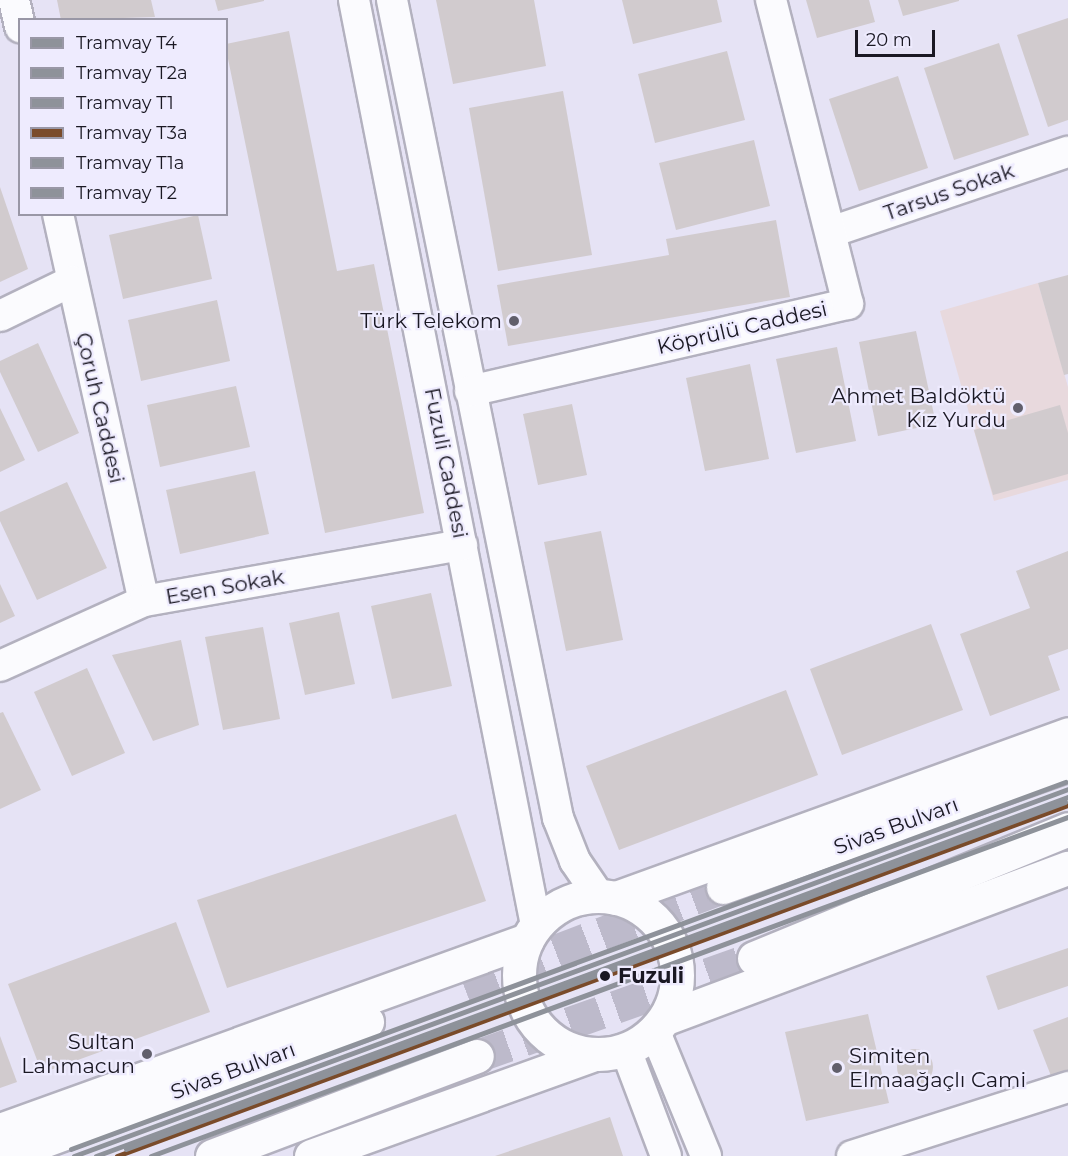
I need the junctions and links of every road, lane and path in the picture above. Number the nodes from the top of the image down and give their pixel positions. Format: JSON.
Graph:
{"nodes":[{"id":1,"x":14,"y":0,"type":"edge"},
{"id":2,"x":354,"y":0,"type":"edge"},
{"id":3,"x":392,"y":0,"type":"edge"},
{"id":4,"x":771,"y":0,"type":"edge"},
{"id":5,"x":18,"y":18,"type":"edge"},
{"id":6,"x":1068,"y":152,"type":"edge"},
{"id":7,"x":58,"y":216,"type":"edge"},
{"id":8,"x":831,"y":232,"type":"junction"},
{"id":9,"x":72,"y":281,"type":"junction"},
{"id":10,"x":0,"y":316,"type":"edge"},
{"id":11,"x":470,"y":391,"type":"junction"},
{"id":12,"x":462,"y":545,"type":"junction"},
{"id":13,"x":144,"y":601,"type":"junction"},
{"id":14,"x":0,"y":666,"type":"edge"},
{"id":15,"x":1068,"y":734,"type":"edge"},
{"id":16,"x":1068,"y":764,"type":"edge"},
{"id":17,"x":1068,"y":830,"type":"edge"},
{"id":18,"x":1068,"y":868,"type":"edge"},
{"id":19,"x":723,"y":887,"type":"tunnel mouth"},
{"id":20,"x":607,"y":897,"type":"junction"},
{"id":21,"x":531,"y":933,"type":"junction"},
{"id":22,"x":754,"y":958,"type":"tunnel mouth"},
{"id":23,"x":464,"y":986,"type":"tunnel mouth"},
{"id":24,"x":660,"y":1025,"type":"junction"},
{"id":25,"x":626,"y":1050,"type":"junction"},
{"id":26,"x":592,"y":1055,"type":"junction"},
{"id":27,"x":477,"y":1056,"type":"tunnel mouth"},
{"id":28,"x":1068,"y":1088,"type":"edge"},
{"id":29,"x":0,"y":1130,"type":"edge"},
{"id":30,"x":2,"y":1156,"type":"edge"},
{"id":31,"x":212,"y":1156,"type":"edge"},
{"id":32,"x":311,"y":1156,"type":"edge"},
{"id":33,"x":666,"y":1156,"type":"edge"},
{"id":34,"x":706,"y":1156,"type":"edge"},
{"id":35,"x":852,"y":1156,"type":"edge"}],
"edges":[{"from":1,"to":5,"type":"street"},
{"from":2,"to":12,"type":"street","name":"Fuzuli Caddesi"},
{"from":3,"to":11,"type":"street","name":"Fuzuli Caddesi"},
{"from":4,"to":8,"type":"street","name":"Köprülü Caddesi"},
{"from":6,"to":8,"type":"street","name":"Tarsus Sokak"},
{"from":7,"to":9,"type":"street","name":"Çoruh Caddesi"},
{"from":8,"to":11,"type":"street","name":"Köprülü Caddesi"},
{"from":9,"to":10,"type":"street"},
{"from":9,"to":13,"type":"street","name":"Çoruh Caddesi"},
{"from":11,"to":20,"type":"street","name":"Fuzuli Caddesi"},
{"from":12,"to":13,"type":"street","name":"Esen Sokak"},
{"from":12,"to":21,"type":"street","name":"Fuzuli Caddesi"},
{"from":13,"to":14,"type":"street","name":"Esen Sokak"},
{"from":15,"to":20,"type":"highway"},
{"from":16,"to":19,"type":"highway","name":"Sivas Bulvarı"},
{"from":17,"to":22,"type":"highway"},
{"from":18,"to":24,"type":"highway"},
{"from":20,"to":21,"type":"highway"},
{"from":20,"to":24,"type":"highway"},
{"from":21,"to":26,"type":"highway"},
{"from":21,"to":29,"type":"highway"},
{"from":23,"to":30,"type":"highway","name":"Sivas Bulvarı"},
{"from":24,"to":25,"type":"highway"},
{"from":24,"to":34,"type":"street"},
{"from":25,"to":26,"type":"highway"},
{"from":25,"to":33,"type":"street"},
{"from":26,"to":32,"type":"highway"},
{"from":27,"to":31,"type":"highway"},
{"from":28,"to":35,"type":"street"}]}
